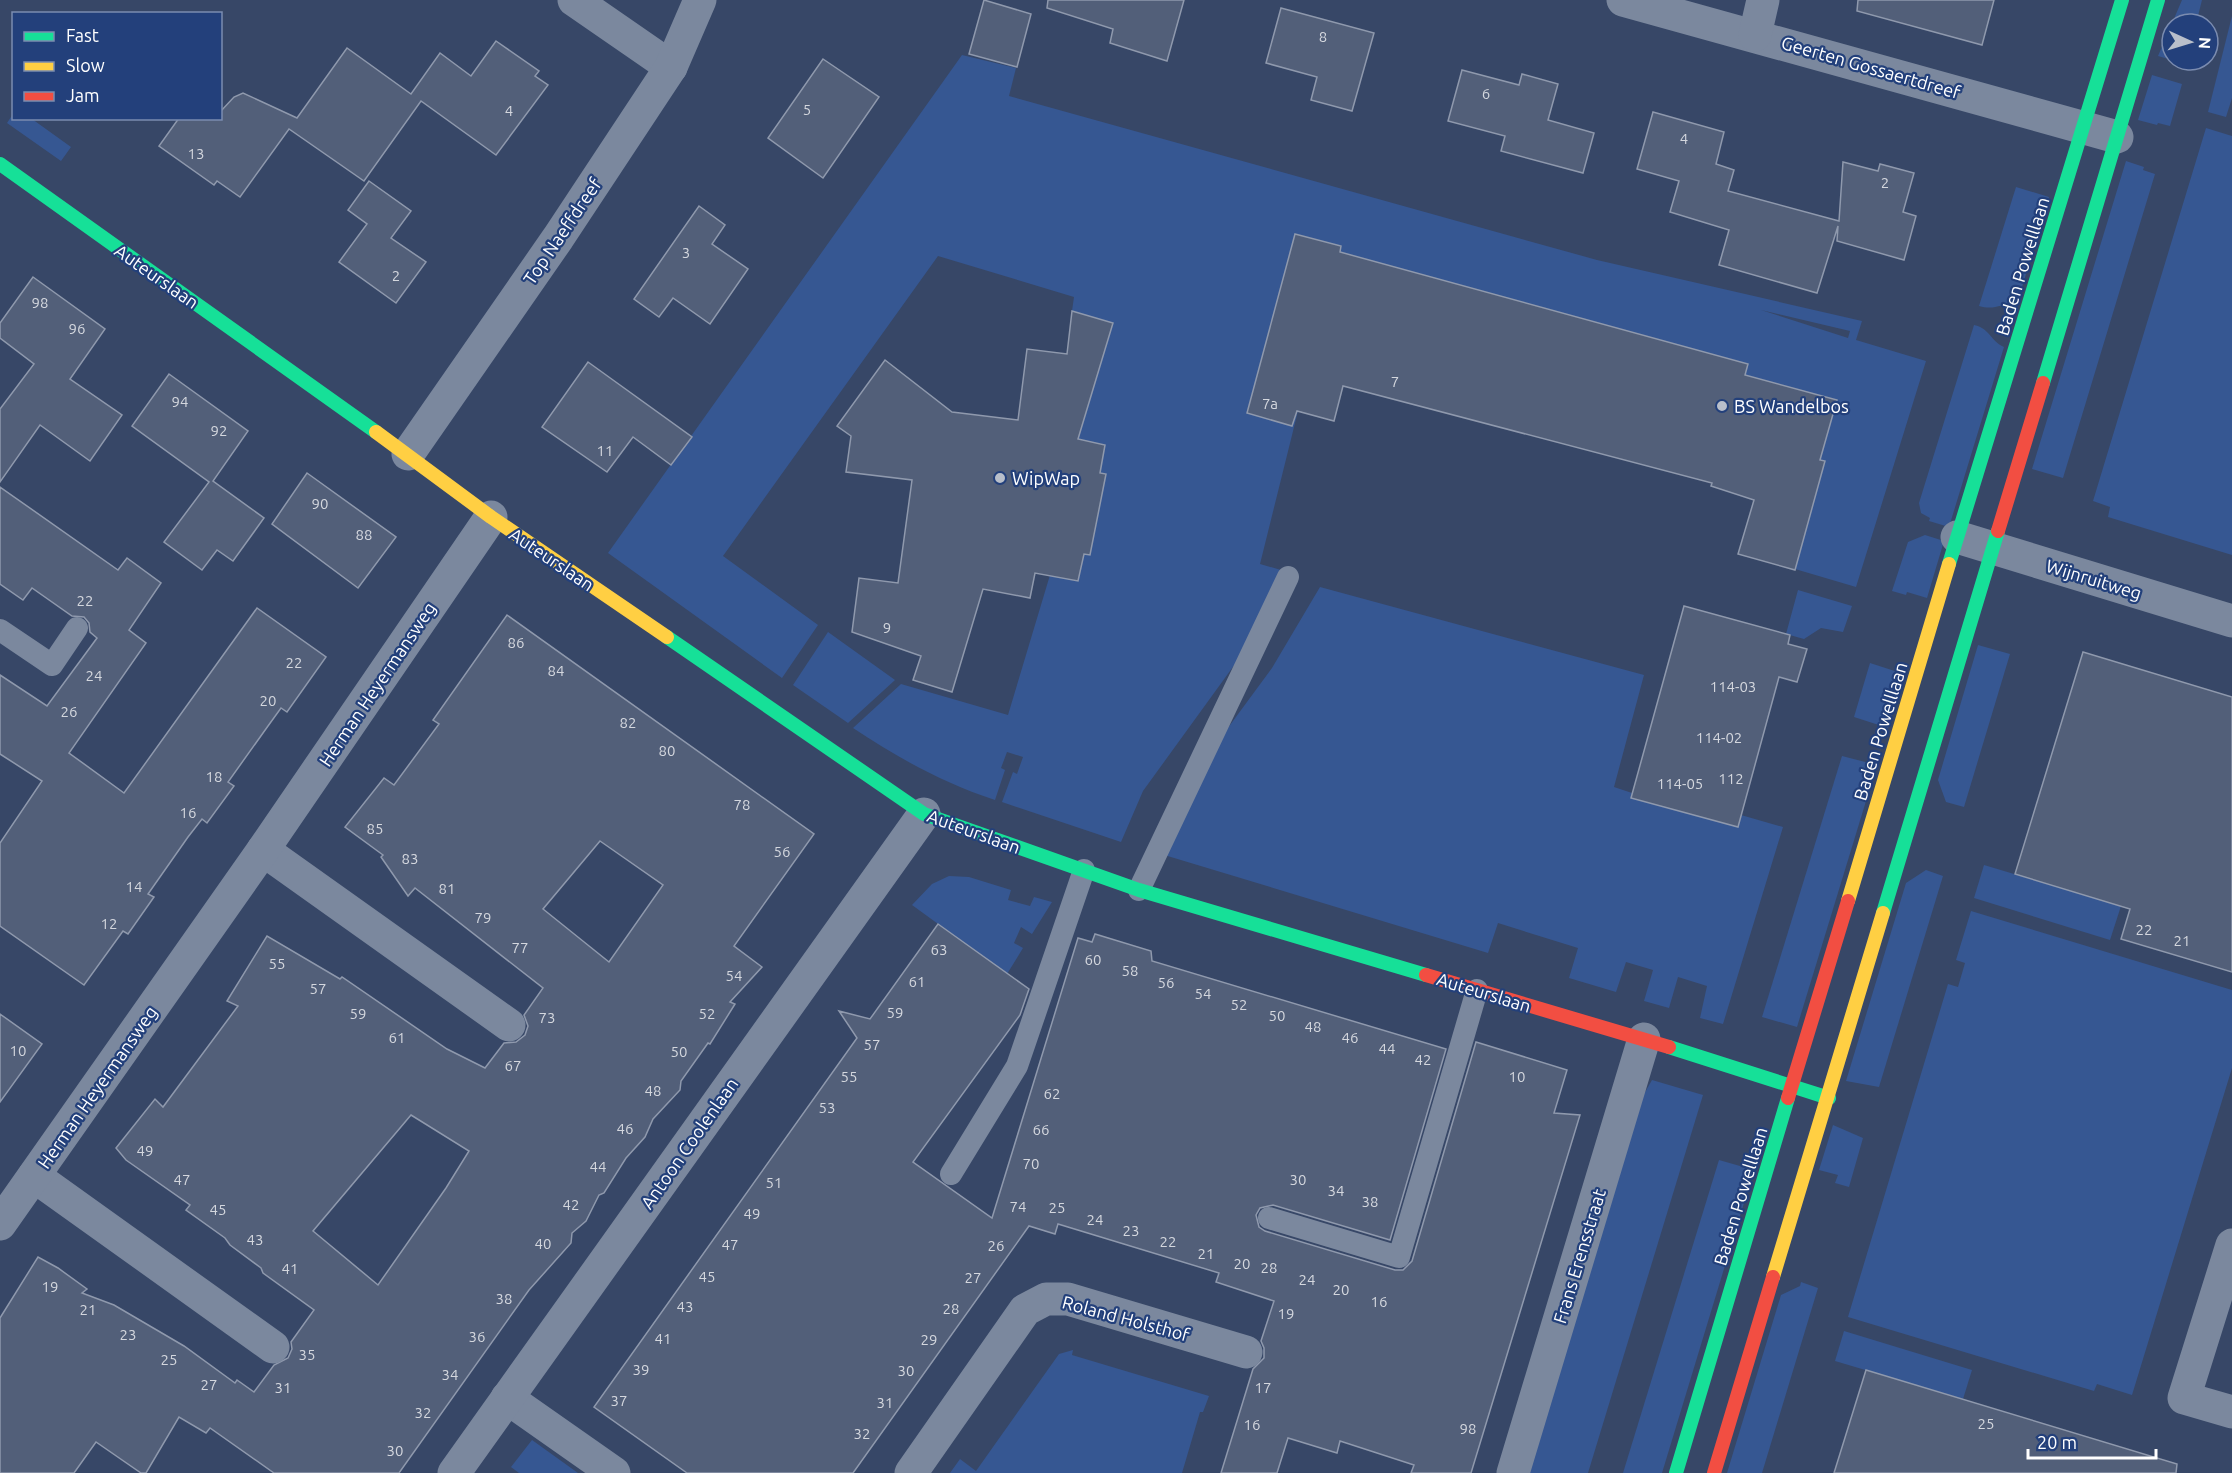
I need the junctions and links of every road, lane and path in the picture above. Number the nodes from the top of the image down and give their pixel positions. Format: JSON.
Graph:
{"nodes":[{"id":1,"x":574,"y":0,"type":"edge"},
{"id":2,"x":700,"y":0,"type":"edge"},
{"id":3,"x":1623,"y":0,"type":"edge"},
{"id":4,"x":1763,"y":0,"type":"edge"},
{"id":5,"x":2122,"y":0,"type":"edge"},
{"id":6,"x":2158,"y":0,"type":"edge"},
{"id":7,"x":1755,"y":35,"type":"junction"},
{"id":8,"x":671,"y":67,"type":"junction"},
{"id":9,"x":2083,"y":128,"type":"junction"},
{"id":10,"x":2117,"y":137,"type":"junction"},
{"id":11,"x":0,"y":164,"type":"edge"},
{"id":12,"x":408,"y":454,"type":"junction"},
{"id":13,"x":491,"y":517,"type":"junction"},
{"id":14,"x":1957,"y":537,"type":"junction"},
{"id":15,"x":1993,"y":548,"type":"junction"},
{"id":16,"x":1288,"y":577,"type":"dead end"},
{"id":17,"x":2232,"y":621,"type":"edge"},
{"id":18,"x":77,"y":628,"type":"dead end"},
{"id":19,"x":0,"y":630,"type":"edge"},
{"id":20,"x":924,"y":814,"type":"junction"},
{"id":21,"x":263,"y":850,"type":"junction"},
{"id":22,"x":1084,"y":870,"type":"junction"},
{"id":23,"x":1139,"y":890,"type":"junction"},
{"id":24,"x":1477,"y":990,"type":"junction"},
{"id":25,"x":509,"y":1025,"type":"dead end"},
{"id":26,"x":1644,"y":1039,"type":"junction"},
{"id":27,"x":1792,"y":1087,"type":"junction"},
{"id":28,"x":1828,"y":1098,"type":"junction"},
{"id":29,"x":951,"y":1174,"type":"dead end"},
{"id":30,"x":34,"y":1176,"type":"junction"},
{"id":31,"x":1269,"y":1218,"type":"dead end"},
{"id":32,"x":0,"y":1224,"type":"edge"},
{"id":33,"x":2232,"y":1245,"type":"edge"},
{"id":34,"x":273,"y":1347,"type":"dead end"},
{"id":35,"x":1246,"y":1352,"type":"dead end"},
{"id":36,"x":507,"y":1398,"type":"junction"},
{"id":37,"x":2232,"y":1412,"type":"edge"},
{"id":38,"x":454,"y":1473,"type":"edge"},
{"id":39,"x":614,"y":1473,"type":"edge"},
{"id":40,"x":911,"y":1473,"type":"edge"},
{"id":41,"x":1513,"y":1473,"type":"edge"},
{"id":42,"x":1676,"y":1473,"type":"edge"},
{"id":43,"x":1714,"y":1473,"type":"edge"}],
"edges":[{"from":1,"to":8,"type":"street"},
{"from":2,"to":8,"type":"street","name":"Top Naeffdreef"},
{"from":3,"to":7,"type":"street","name":"Geerten Gossaertdreef"},
{"from":4,"to":7,"type":"street"},
{"from":5,"to":9,"type":"street","name":"Baden Powelllaan"},
{"from":6,"to":10,"type":"street"},
{"from":7,"to":9,"type":"street","name":"Geerten Gossaertdreef"},
{"from":8,"to":12,"type":"street","name":"Top Naeffdreef"},
{"from":9,"to":10,"type":"street","name":"Geerten Gossaertdreef"},
{"from":9,"to":14,"type":"street","name":"Baden Powelllaan"},
{"from":10,"to":15,"type":"street"},
{"from":11,"to":12,"type":"street","name":"Auteurslaan"},
{"from":12,"to":13,"type":"street","name":"Auteurslaan"},
{"from":13,"to":20,"type":"street","name":"Auteurslaan"},
{"from":13,"to":21,"type":"street","name":"Herman Heyermansweg"},
{"from":14,"to":15,"type":"street","name":"Wijnruitweg"},
{"from":14,"to":27,"type":"street","name":"Baden Powelllaan"},
{"from":15,"to":17,"type":"street","name":"Wijnruitweg"},
{"from":15,"to":28,"type":"street"},
{"from":16,"to":23,"type":"lane"},
{"from":18,"to":19,"type":"lane"},
{"from":20,"to":22,"type":"street","name":"Auteurslaan"},
{"from":20,"to":36,"type":"street","name":"Antoon Coolenlaan"},
{"from":21,"to":25,"type":"street"},
{"from":21,"to":30,"type":"street","name":"Herman Heyermansweg"},
{"from":22,"to":23,"type":"street","name":"Auteurslaan"},
{"from":22,"to":29,"type":"lane"},
{"from":23,"to":24,"type":"street","name":"Auteurslaan"},
{"from":24,"to":26,"type":"street","name":"Auteurslaan"},
{"from":24,"to":31,"type":"lane"},
{"from":26,"to":27,"type":"street","name":"Auteurslaan"},
{"from":26,"to":41,"type":"street","name":"Frans Erensstraat"},
{"from":27,"to":28,"type":"street","name":"Auteurslaan"},
{"from":27,"to":42,"type":"street","name":"Baden Powelllaan"},
{"from":28,"to":43,"type":"street"},
{"from":30,"to":32,"type":"street","name":"Herman Heyermansweg"},
{"from":30,"to":34,"type":"street","name":"Herman Heyermansweg"},
{"from":33,"to":37,"type":"street"},
{"from":35,"to":40,"type":"street","name":"Roland Holsthof"},
{"from":36,"to":38,"type":"street","name":"Antoon Coolenlaan"},
{"from":36,"to":39,"type":"street"}]}
